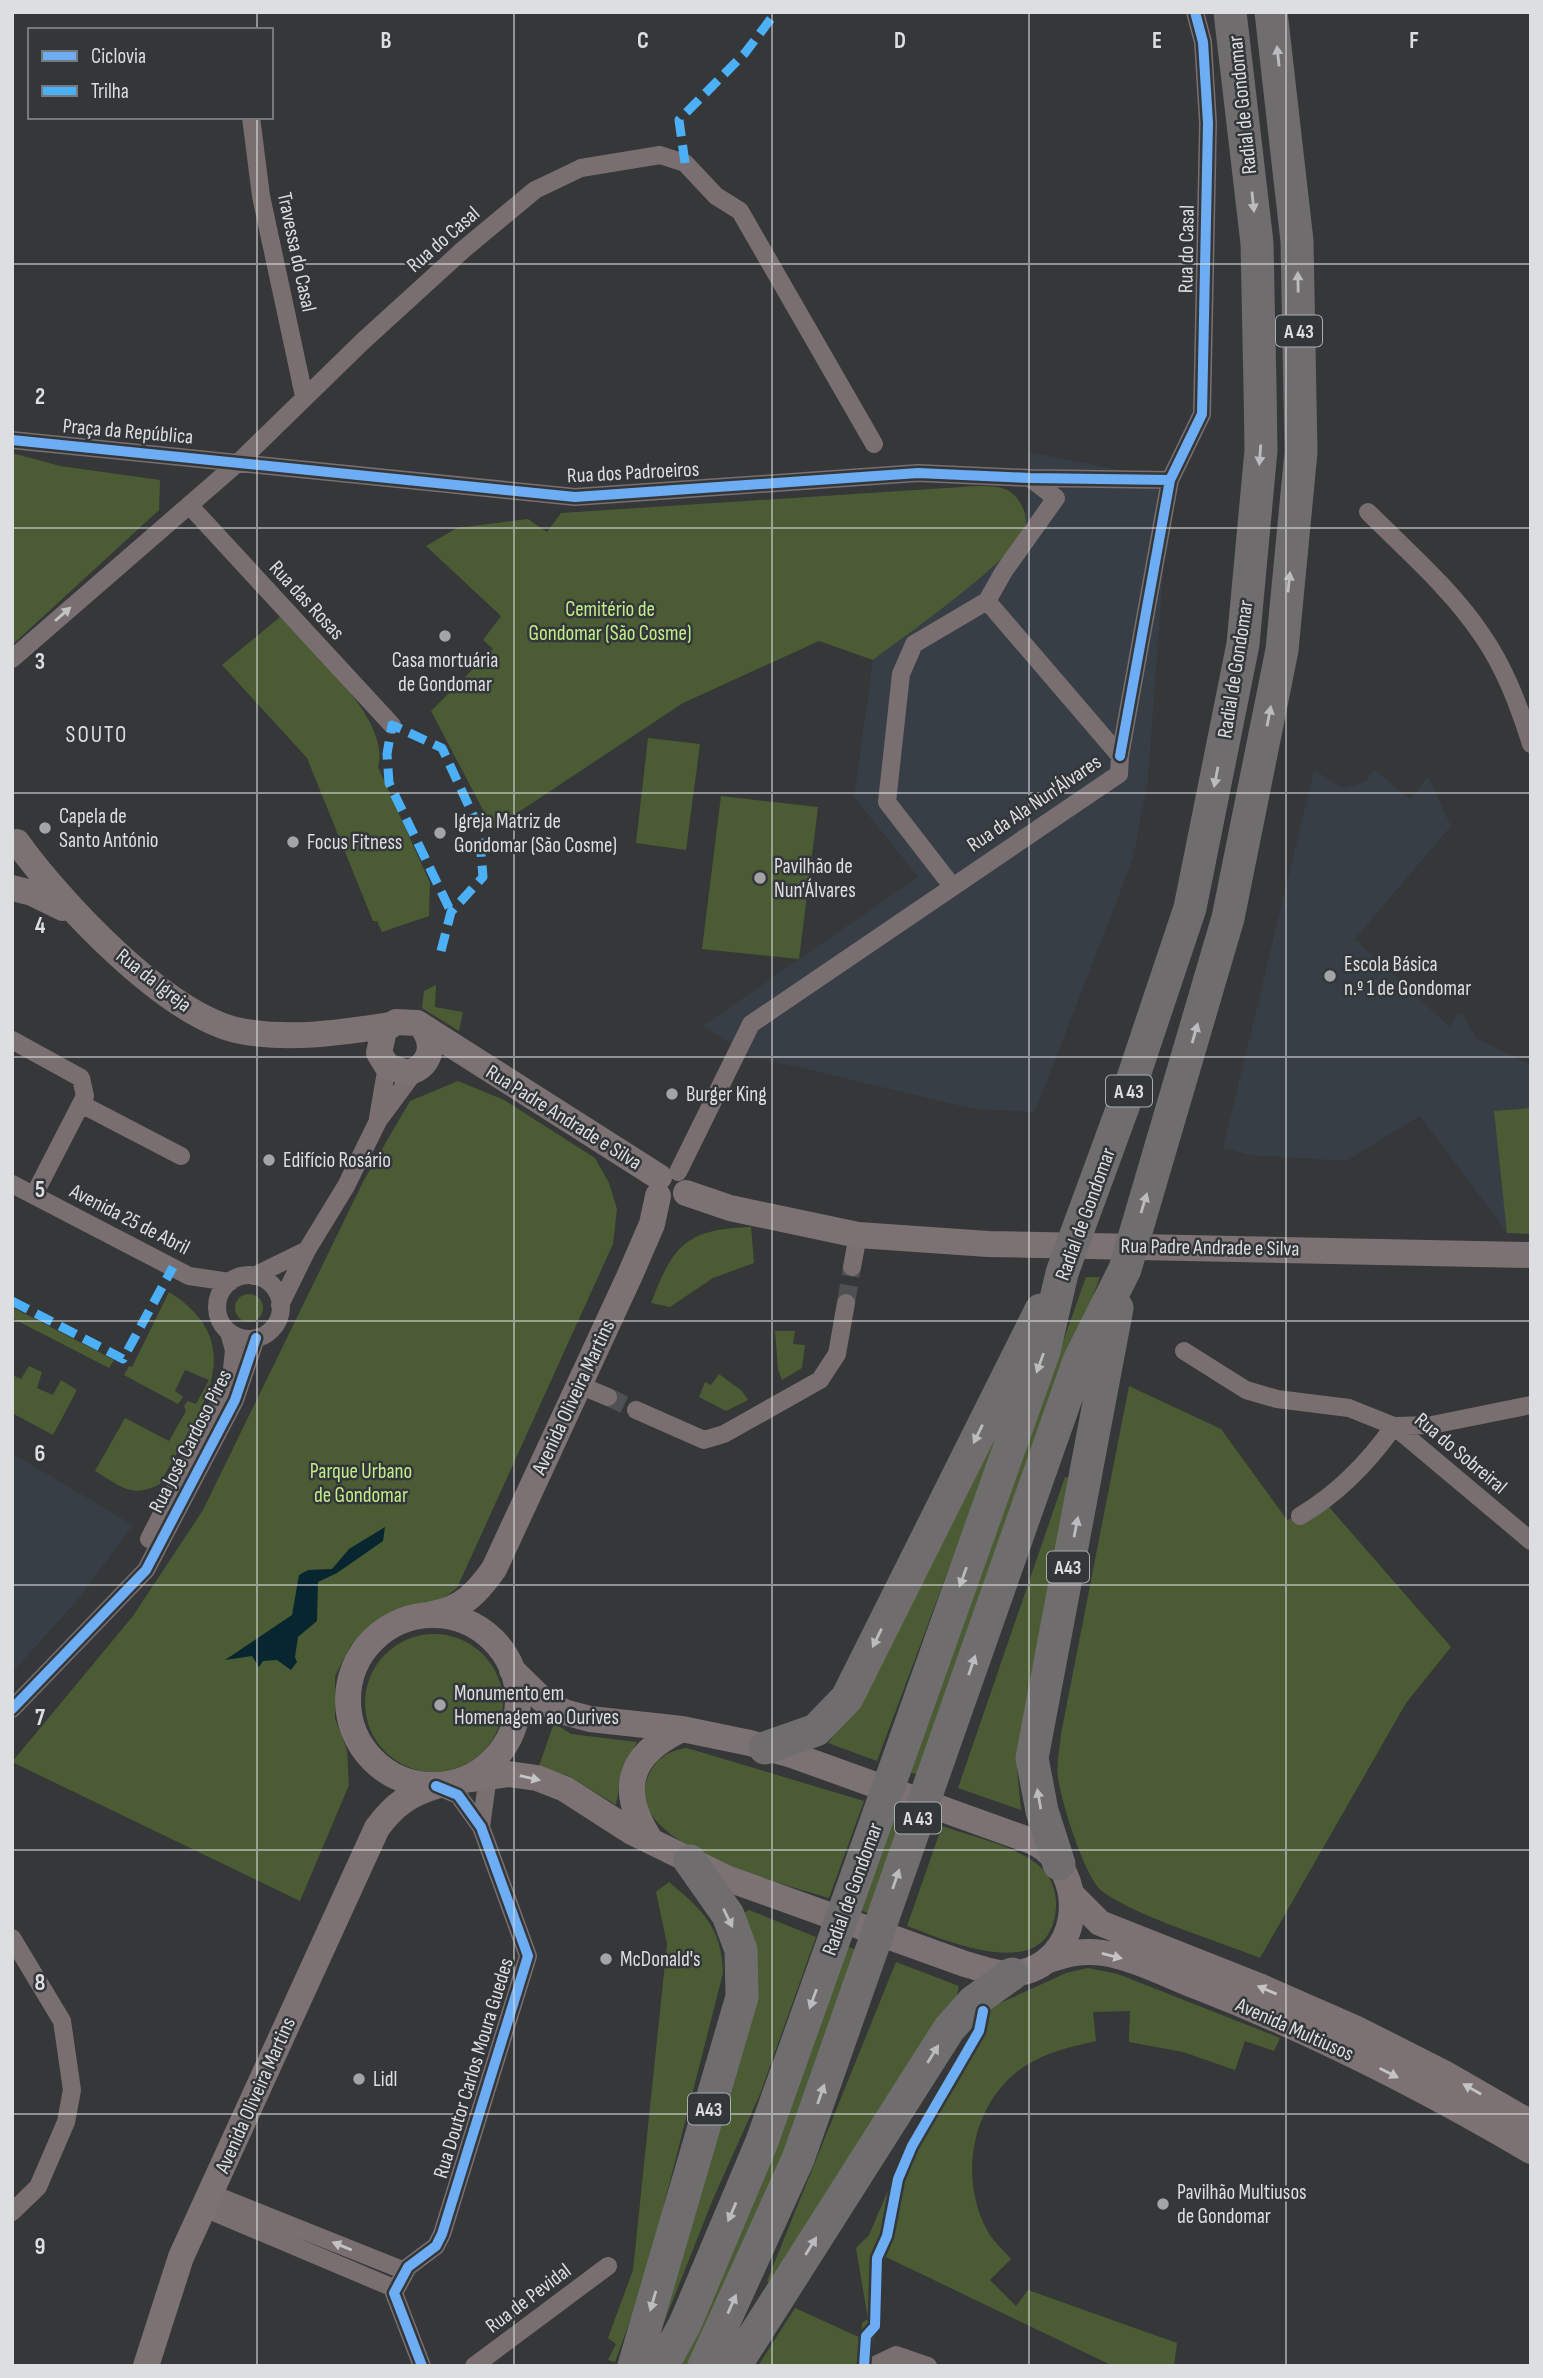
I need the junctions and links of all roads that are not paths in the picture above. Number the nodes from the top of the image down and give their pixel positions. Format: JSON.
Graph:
{"nodes":[{"id":1,"x":1195,"y":12,"type":"edge"},
{"id":2,"x":1230,"y":12,"type":"edge"},
{"id":3,"x":1271,"y":12,"type":"edge"},
{"id":4,"x":250,"y":119,"type":"edge"},
{"id":5,"x":304,"y":396,"type":"junction"},
{"id":6,"x":12,"y":440,"type":"edge"},
{"id":7,"x":874,"y":444,"type":"dead end"},
{"id":8,"x":240,"y":461,"type":"junction"},
{"id":9,"x":1030,"y":478,"type":"junction"},
{"id":10,"x":1170,"y":480,"type":"junction"},
{"id":11,"x":188,"y":505,"type":"junction"},
{"id":12,"x":1368,"y":512,"type":"dead end"},
{"id":13,"x":988,"y":601,"type":"junction"},
{"id":14,"x":12,"y":659,"type":"edge"},
{"id":15,"x":392,"y":725,"type":"dead end"},
{"id":16,"x":1531,"y":744,"type":"edge"},
{"id":17,"x":1120,"y":756,"type":"junction"},
{"id":18,"x":15,"y":835,"type":"edge"},
{"id":19,"x":12,"y":872,"type":"edge"},
{"id":20,"x":953,"y":886,"type":"junction"},
{"id":21,"x":12,"y":888,"type":"edge"},
{"id":22,"x":74,"y":913,"type":"junction"},
{"id":23,"x":390,"y":1025,"type":"junction"},
{"id":24,"x":422,"y":1027,"type":"junction"},
{"id":25,"x":328,"y":1034,"type":"junction"},
{"id":26,"x":12,"y":1040,"type":"edge"},
{"id":27,"x":470,"y":1057,"type":"junction"},
{"id":28,"x":384,"y":1063,"type":"junction"},
{"id":29,"x":418,"y":1069,"type":"junction"},
{"id":30,"x":81,"y":1104,"type":"junction"},
{"id":31,"x":377,"y":1121,"type":"junction"},
{"id":32,"x":181,"y":1156,"type":"dead end"},
{"id":33,"x":12,"y":1184,"type":"edge"},
{"id":34,"x":670,"y":1188,"type":"junction"},
{"id":35,"x":34,"y":1195,"type":"junction"},
{"id":36,"x":858,"y":1236,"type":"junction"},
{"id":37,"x":307,"y":1250,"type":"junction"},
{"id":38,"x":1531,"y":1255,"type":"edge"},
{"id":39,"x":852,"y":1266,"type":"tunnel mouth"},
{"id":40,"x":1125,"y":1269,"type":"junction"},
{"id":41,"x":1062,"y":1273,"type":"junction"},
{"id":42,"x":190,"y":1276,"type":"junction"},
{"id":43,"x":254,"y":1276,"type":"junction"},
{"id":44,"x":230,"y":1282,"type":"junction"},
{"id":45,"x":846,"y":1303,"type":"tunnel mouth"},
{"id":46,"x":280,"y":1305,"type":"junction"},
{"id":47,"x":217,"y":1309,"type":"junction"},
{"id":48,"x":229,"y":1332,"type":"junction"},
{"id":49,"x":256,"y":1338,"type":"junction"},
{"id":50,"x":1184,"y":1351,"type":"dead end"},
{"id":51,"x":579,"y":1385,"type":"junction"},
{"id":52,"x":608,"y":1397,"type":"tunnel mouth"},
{"id":53,"x":1531,"y":1405,"type":"edge"},
{"id":54,"x":636,"y":1410,"type":"tunnel mouth"},
{"id":55,"x":1394,"y":1426,"type":"junction"},
{"id":56,"x":1300,"y":1516,"type":"dead end"},
{"id":57,"x":1531,"y":1541,"type":"edge"},
{"id":58,"x":147,"y":1556,"type":"junction"},
{"id":59,"x":494,"y":1569,"type":"junction"},
{"id":60,"x":427,"y":1615,"type":"junction"},
{"id":61,"x":498,"y":1646,"type":"junction"},
{"id":62,"x":512,"y":1670,"type":"junction"},
{"id":63,"x":12,"y":1709,"type":"edge"},
{"id":64,"x":682,"y":1729,"type":"junction"},
{"id":65,"x":504,"y":1747,"type":"junction"},
{"id":66,"x":765,"y":1748,"type":"junction"},
{"id":67,"x":366,"y":1754,"type":"junction"},
{"id":68,"x":490,"y":1776,"type":"junction"},
{"id":69,"x":463,"y":1780,"type":"junction"},
{"id":70,"x":436,"y":1786,"type":"junction"},
{"id":71,"x":481,"y":1826,"type":"junction"},
{"id":72,"x":377,"y":1828,"type":"junction"},
{"id":73,"x":651,"y":1841,"type":"junction"},
{"id":74,"x":690,"y":1861,"type":"junction"},
{"id":75,"x":1059,"y":1864,"type":"junction"},
{"id":76,"x":1072,"y":1895,"type":"junction"},
{"id":77,"x":12,"y":1938,"type":"edge"},
{"id":78,"x":1046,"y":1961,"type":"junction"},
{"id":79,"x":1012,"y":1974,"type":"junction"},
{"id":80,"x":1531,"y":2123,"type":"edge"},
{"id":81,"x":1531,"y":2151,"type":"edge"},
{"id":82,"x":207,"y":2200,"type":"junction"},
{"id":83,"x":12,"y":2212,"type":"edge"},
{"id":84,"x":608,"y":2266,"type":"dead end"},
{"id":85,"x":405,"y":2271,"type":"junction"},
{"id":86,"x":396,"y":2289,"type":"junction"},
{"id":87,"x":146,"y":2366,"type":"edge"},
{"id":88,"x":422,"y":2366,"type":"edge"},
{"id":89,"x":474,"y":2366,"type":"edge"},
{"id":90,"x":634,"y":2366,"type":"edge"},
{"id":91,"x":662,"y":2366,"type":"edge"},
{"id":92,"x":704,"y":2366,"type":"edge"},
{"id":93,"x":735,"y":2366,"type":"edge"},
{"id":94,"x":873,"y":2366,"type":"edge"},
{"id":95,"x":928,"y":2366,"type":"edge"}],
"edges":[{"from":1,"to":10,"type":"street","name":"Rua do Casal"},
{"from":2,"to":41,"type":"highway","name":"Radial de Gondomar","number":"A 43","one_way":true},
{"from":40,"to":3,"type":"highway","name":"Radial de Gondomar","number":"A 43","one_way":true},
{"from":4,"to":5,"type":"street","name":"Travessa do Casal"},
{"from":5,"to":7,"type":"street","name":"Rua do Casal"},
{"from":5,"to":8,"type":"street","name":"Rua do Casal"},
{"from":6,"to":8,"type":"street","name":"Praça da República"},
{"from":8,"to":9,"type":"street","name":"Rua dos Padroeiros"},
{"from":8,"to":11,"type":"street","name":"Rua do Casal"},
{"from":9,"to":10,"type":"street","name":"Rua dos Padroeiros"},
{"from":9,"to":13,"type":"street"},
{"from":10,"to":17,"type":"street","name":"Rua do Casal"},
{"from":14,"to":11,"type":"street","name":"Rua do Casal","one_way":true},
{"from":11,"to":15,"type":"street","name":"Rua das Rosas"},
{"from":12,"to":16,"type":"street"},
{"from":13,"to":17,"type":"street","name":"Rua da Ala Nun'Álvares"},
{"from":13,"to":20,"type":"street"},
{"from":17,"to":20,"type":"street","name":"Rua da Ala Nun'Álvares"},
{"from":18,"to":19,"type":"main road"},
{"from":18,"to":22,"type":"main road","name":"Rua da Igreja"},
{"from":20,"to":34,"type":"street","name":"Rua da Ala Nun'Álvares"},
{"from":21,"to":22,"type":"main road","name":"Rua da Igreja"},
{"from":22,"to":25,"type":"main road","name":"Rua da Igreja"},
{"from":23,"to":24,"type":"main road"},
{"from":23,"to":25,"type":"main road","name":"Rua da Igreja"},
{"from":23,"to":28,"type":"main road"},
{"from":24,"to":27,"type":"main road","name":"Rua Padre Andrade e Silva"},
{"from":24,"to":29,"type":"main road"},
{"from":25,"to":28,"type":"main road","name":"Rua da Igreja"},
{"from":26,"to":30,"type":"street"},
{"from":27,"to":29,"type":"main road","name":"Rua Padre Andrade e Silva"},
{"from":27,"to":34,"type":"main road","name":"Rua Padre Andrade e Silva"},
{"from":28,"to":29,"type":"main road"},
{"from":28,"to":31,"type":"street"},
{"from":29,"to":31,"type":"street"},
{"from":30,"to":32,"type":"street"},
{"from":30,"to":35,"type":"street"},
{"from":31,"to":37,"type":"street"},
{"from":33,"to":35,"type":"street","name":"Avenida 25 de Abril"},
{"from":34,"to":36,"type":"main road","name":"Rua Padre Andrade e Silva"},
{"from":34,"to":51,"type":"main road","name":"Avenida Oliveira Martins"},
{"from":35,"to":42,"type":"street","name":"Avenida 25 de Abril"},
{"from":36,"to":38,"type":"main road","name":"Rua Padre Andrade e Silva"},
{"from":36,"to":39,"type":"street"},
{"from":37,"to":43,"type":"street"},
{"from":37,"to":46,"type":"street"},
{"from":75,"to":40,"type":"highway","number":"A43","one_way":true},
{"from":92,"to":40,"type":"highway","name":"Radial de Gondomar","number":"A 43","one_way":true},
{"from":41,"to":66,"type":"highway","one_way":true},
{"from":41,"to":91,"type":"highway","name":"Radial de Gondomar","number":"A 43","one_way":true},
{"from":42,"to":44,"type":"street","name":"Avenida 25 de Abril"},
{"from":42,"to":47,"type":"street","name":"Avenida 25 de Abril"},
{"from":43,"to":44,"type":"street"},
{"from":43,"to":46,"type":"street"},
{"from":44,"to":47,"type":"street"},
{"from":45,"to":54,"type":"street"},
{"from":46,"to":49,"type":"street"},
{"from":47,"to":48,"type":"street"},
{"from":48,"to":49,"type":"street"},
{"from":48,"to":58,"type":"street","name":"Rua José Cardoso Pires"},
{"from":49,"to":58,"type":"street","name":"Rua José Cardoso Pires"},
{"from":50,"to":55,"type":"street"},
{"from":51,"to":52,"type":"street"},
{"from":51,"to":59,"type":"main road","name":"Avenida Oliveira Martins"},
{"from":53,"to":55,"type":"street"},
{"from":55,"to":56,"type":"street"},
{"from":55,"to":57,"type":"street","name":"Rua do Sobreiral"},
{"from":58,"to":63,"type":"street","name":"Rua José Cardoso Pires"},
{"from":59,"to":60,"type":"main road","name":"Avenida Oliveira Martins"},
{"from":59,"to":61,"type":"main road","name":"Avenida Oliveira Martins"},
{"from":60,"to":61,"type":"main road"},
{"from":60,"to":67,"type":"main road"},
{"from":61,"to":62,"type":"main road"},
{"from":62,"to":64,"type":"main road"},
{"from":62,"to":65,"type":"main road"},
{"from":64,"to":66,"type":"main road"},
{"from":64,"to":73,"type":"main road"},
{"from":65,"to":68,"type":"street","name":"Rua Doutor Carlos Moura Guedes"},
{"from":65,"to":69,"type":"main road"},
{"from":66,"to":75,"type":"main road"},
{"from":67,"to":70,"type":"main road"},
{"from":67,"to":72,"type":"main road","name":"Avenida Oliveira Martins"},
{"from":68,"to":69,"type":"main road"},
{"from":68,"to":71,"type":"street","name":"Rua Doutor Carlos Moura Guedes"},
{"from":68,"to":73,"type":"main road","one_way":true},
{"from":69,"to":70,"type":"main road"},
{"from":70,"to":71,"type":"street","name":"Rua Doutor Carlos Moura Guedes"},
{"from":70,"to":72,"type":"main road","name":"Avenida Oliveira Martins"},
{"from":71,"to":85,"type":"street","name":"Rua Doutor Carlos Moura Guedes"},
{"from":72,"to":82,"type":"main road","name":"Avenida Oliveira Martins"},
{"from":73,"to":74,"type":"main road"},
{"from":74,"to":79,"type":"main road"},
{"from":74,"to":90,"type":"highway","number":"A43","one_way":true},
{"from":75,"to":76,"type":"main road"},
{"from":76,"to":78,"type":"main road"},
{"from":80,"to":76,"type":"main road","name":"Avenida Multiusos","one_way":true},
{"from":77,"to":83,"type":"street"},
{"from":78,"to":79,"type":"main road","name":"Avenida Multiusos"},
{"from":78,"to":81,"type":"main road","name":"Avenida Multiusos","one_way":true},
{"from":93,"to":79,"type":"highway","one_way":true},
{"from":85,"to":82,"type":"street","one_way":true},
{"from":82,"to":86,"type":"street"},
{"from":82,"to":87,"type":"main road","name":"Avenida Oliveira Martins"},
{"from":84,"to":89,"type":"street","name":"Rua de Pevidal"},
{"from":85,"to":86,"type":"street","name":"Rua Doutor Carlos Moura Guedes"},
{"from":86,"to":88,"type":"street"},
{"from":94,"to":95,"type":"street"}]}
